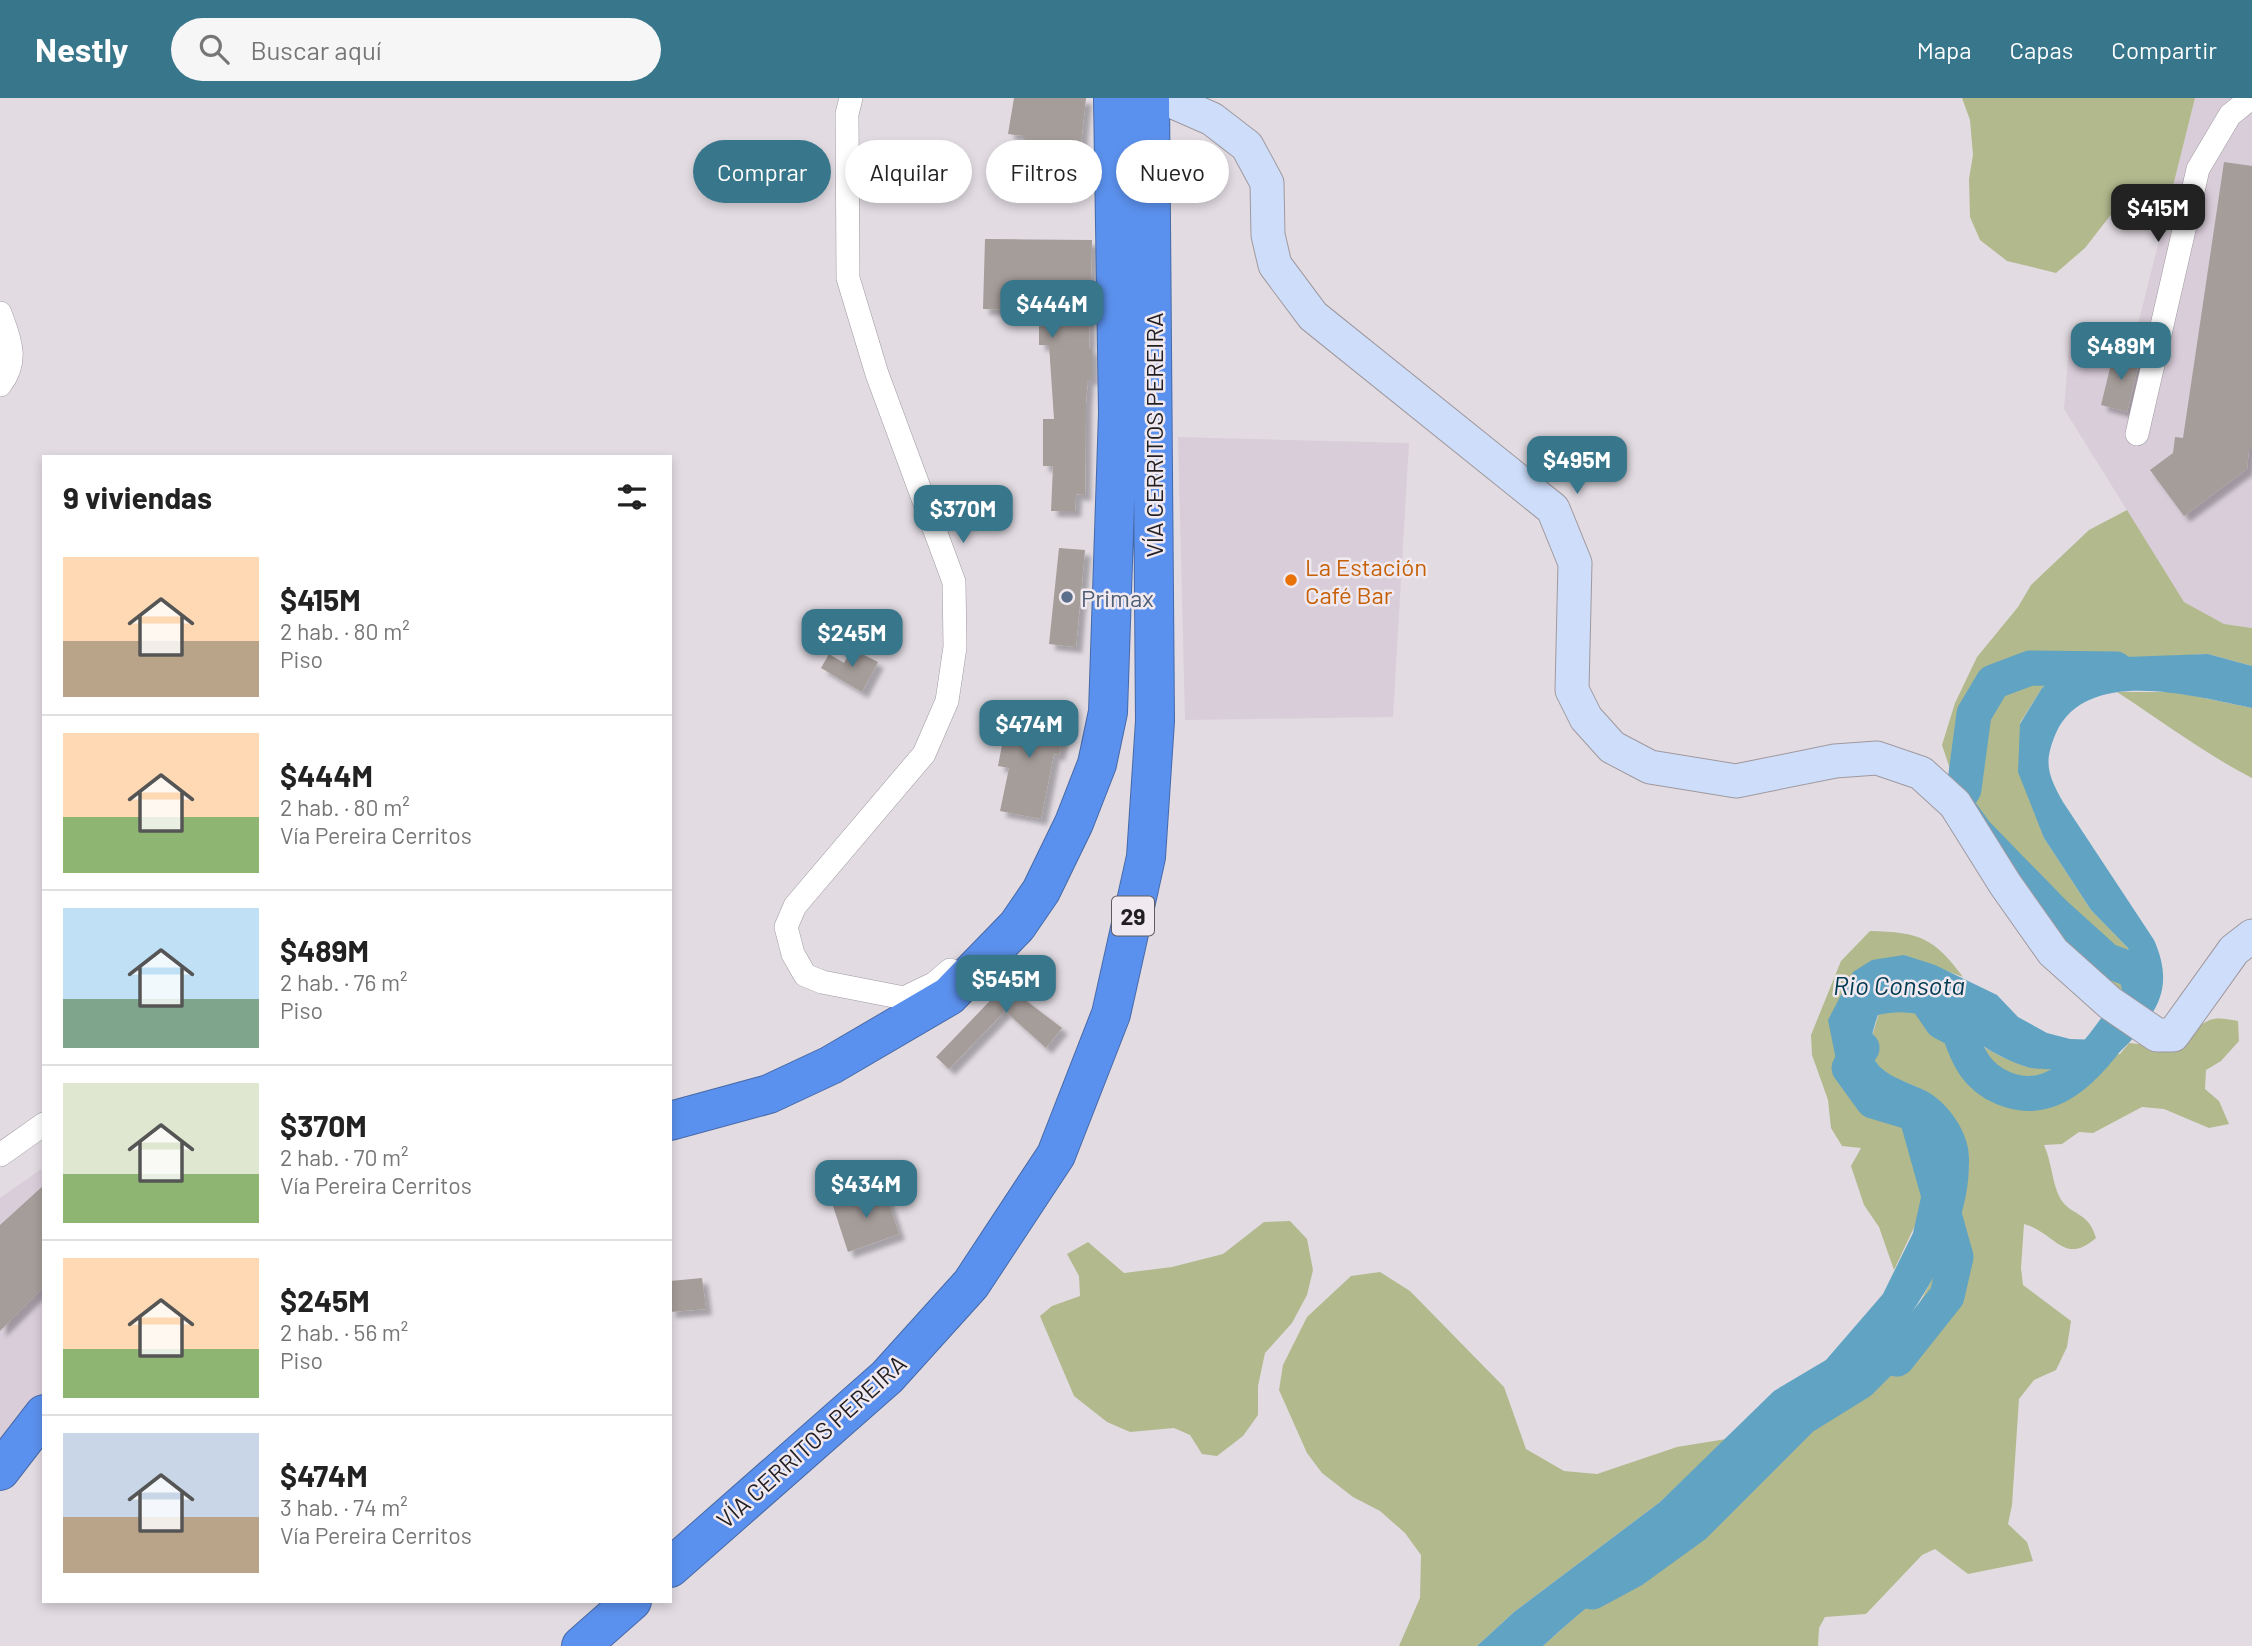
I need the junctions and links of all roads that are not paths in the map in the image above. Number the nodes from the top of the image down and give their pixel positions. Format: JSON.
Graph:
{"nodes":[{"id":1,"x":851,"y":98,"type":"edge"},
{"id":2,"x":1113,"y":98,"type":"edge"},
{"id":3,"x":1150,"y":98,"type":"edge"},
{"id":4,"x":1164,"y":98,"type":"edge"},
{"id":5,"x":2250,"y":98,"type":"edge"},
{"id":6,"x":0,"y":313,"type":"edge"},
{"id":7,"x":0,"y":385,"type":"edge"},
{"id":8,"x":2137,"y":434,"type":"dead end"},
{"id":9,"x":1017,"y":926,"type":"junction"},
{"id":10,"x":2252,"y":936,"type":"edge"},
{"id":11,"x":672,"y":1120,"type":"edge"},
{"id":12,"x":42,"y":1125,"type":"edge"},
{"id":13,"x":0,"y":1155,"type":"edge"},
{"id":14,"x":42,"y":1417,"type":"edge"},
{"id":15,"x":0,"y":1471,"type":"edge"},
{"id":16,"x":672,"y":1566,"type":"edge"},
{"id":17,"x":617,"y":1620,"type":"edge"},
{"id":18,"x":581,"y":1646,"type":"edge"}],
"edges":[{"from":1,"to":9,"type":"street"},
{"from":2,"to":9,"type":"highway"},
{"from":3,"to":16,"type":"highway","name":"VÍA CERRITOS PEREIRA","number":"29"},
{"from":4,"to":10,"type":"street"},
{"from":5,"to":8,"type":"street"},
{"from":6,"to":7,"type":"street"},
{"from":9,"to":11,"type":"highway"},
{"from":12,"to":13,"type":"street"},
{"from":14,"to":15,"type":"highway"},
{"from":17,"to":18,"type":"highway"}]}
